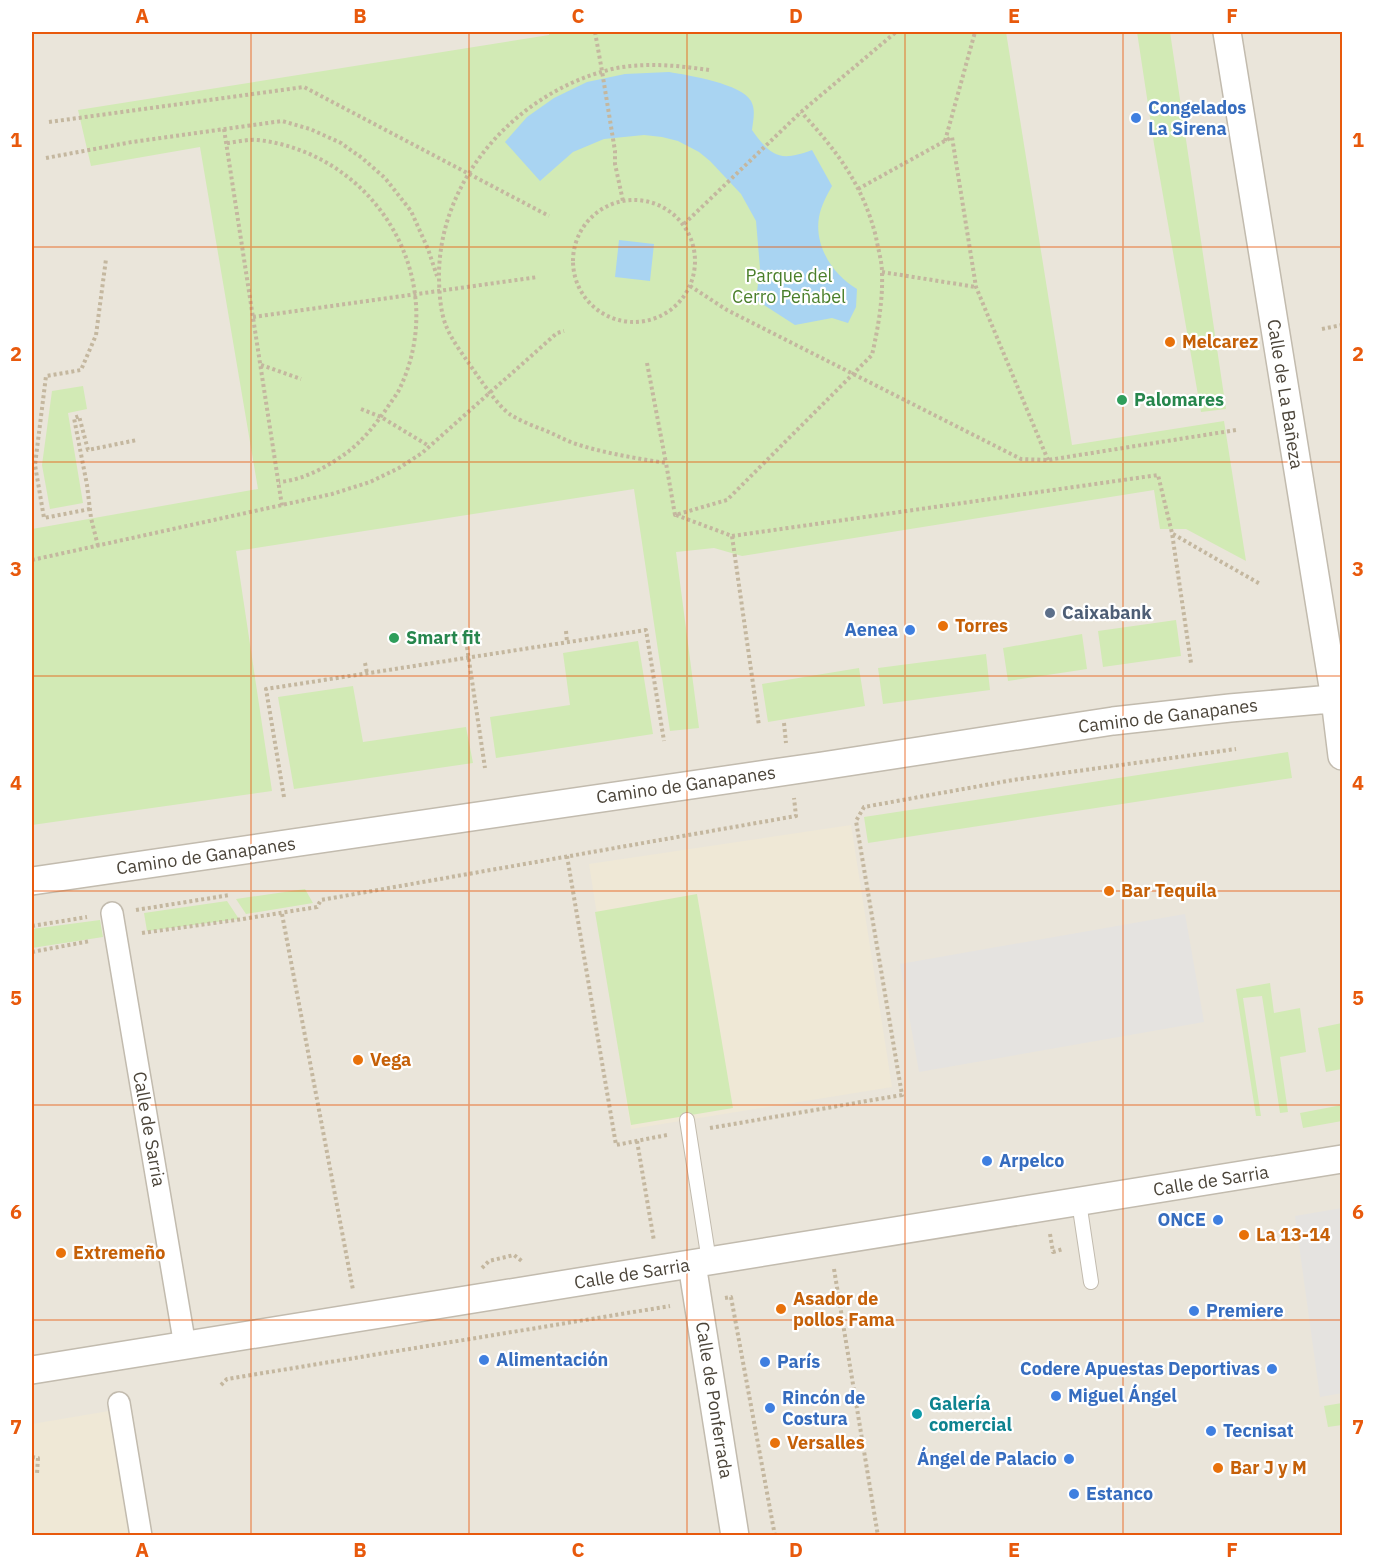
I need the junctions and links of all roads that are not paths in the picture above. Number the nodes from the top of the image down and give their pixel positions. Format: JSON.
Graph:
{"nodes":[{"id":1,"x":1227,"y":32,"type":"edge"},
{"id":2,"x":1339,"y":698,"type":"edge"},
{"id":3,"x":1342,"y":756,"type":"edge"},
{"id":4,"x":32,"y":881,"type":"edge"},
{"id":5,"x":112,"y":913,"type":"dead end"},
{"id":6,"x":689,"y":1126,"type":"road end"},
{"id":7,"x":1342,"y":1159,"type":"edge"},
{"id":8,"x":1079,"y":1202,"type":"junction"},
{"id":9,"x":701,"y":1263,"type":"junction"},
{"id":10,"x":1091,"y":1282,"type":"dead end"},
{"id":11,"x":185,"y":1346,"type":"junction"},
{"id":12,"x":32,"y":1370,"type":"edge"},
{"id":13,"x":119,"y":1403,"type":"dead end"},
{"id":14,"x":141,"y":1536,"type":"edge"},
{"id":15,"x":735,"y":1536,"type":"edge"}],
"edges":[{"from":1,"to":2,"type":"street","name":"Calle de La Bañeza"},
{"from":2,"to":3,"type":"street","name":"Calle de La Bañeza"},
{"from":2,"to":4,"type":"street","name":"Camino de Ganapanes"},
{"from":5,"to":11,"type":"street","name":"Calle de Sarria"},
{"from":6,"to":9,"type":"lane"},
{"from":7,"to":8,"type":"street","name":"Calle de Sarria"},
{"from":8,"to":9,"type":"street","name":"Calle de Sarria"},
{"from":8,"to":10,"type":"lane"},
{"from":9,"to":11,"type":"street","name":"Calle de Sarria"},
{"from":9,"to":15,"type":"street","name":"Calle de Ponferrada"},
{"from":11,"to":12,"type":"street","name":"Calle de Sarria"},
{"from":13,"to":14,"type":"street"}]}
